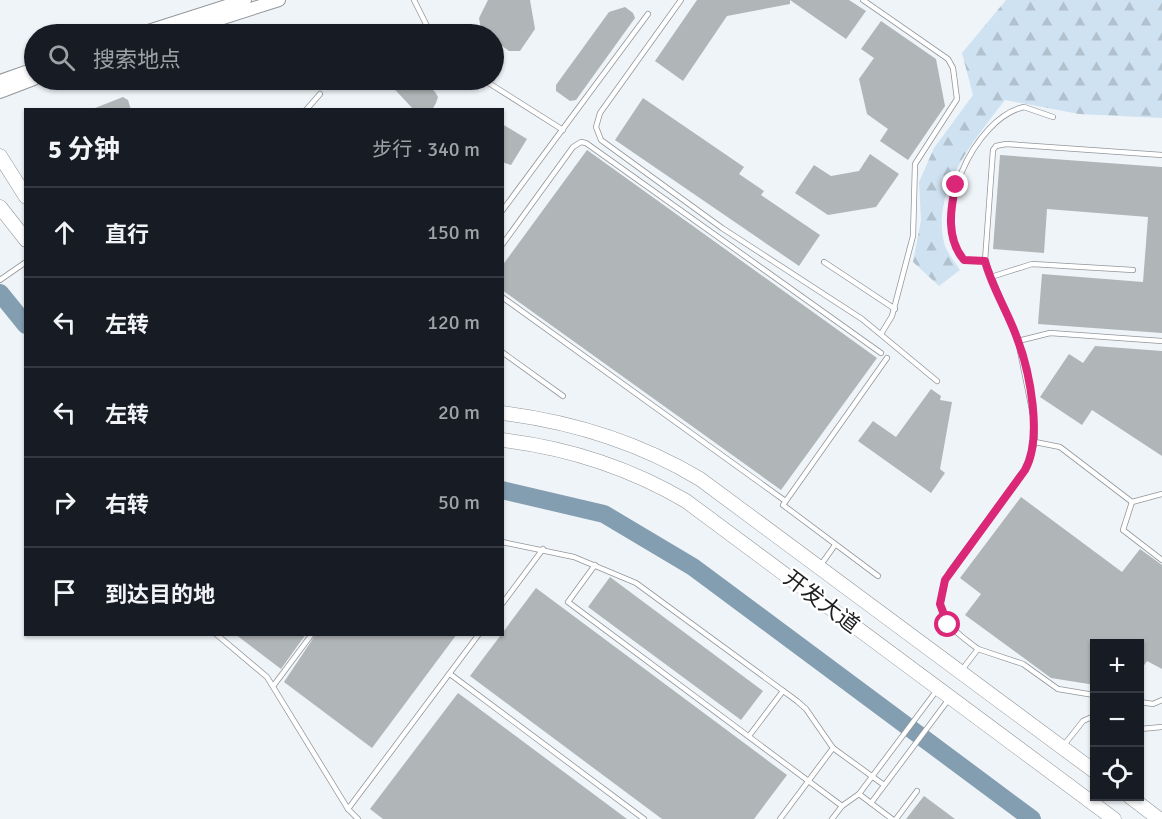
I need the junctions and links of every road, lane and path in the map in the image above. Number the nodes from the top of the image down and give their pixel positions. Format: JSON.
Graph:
{"nodes":[{"id":1,"x":245,"y":0,"type":"edge"},
{"id":2,"x":279,"y":0,"type":"edge"},
{"id":3,"x":414,"y":0,"type":"edge"},
{"id":4,"x":681,"y":0,"type":"edge"},
{"id":5,"x":863,"y":0,"type":"edge"},
{"id":6,"x":648,"y":14,"type":"dead end"},
{"id":7,"x":170,"y":24,"type":"edge"},
{"id":8,"x":203,"y":24,"type":"edge"},
{"id":9,"x":426,"y":24,"type":"edge"},
{"id":10,"x":24,"y":73,"type":"edge"},
{"id":11,"x":0,"y":81,"type":"edge"},
{"id":12,"x":24,"y":84,"type":"edge"},
{"id":13,"x":500,"y":90,"type":"edge"},
{"id":14,"x":0,"y":92,"type":"edge"},
{"id":15,"x":320,"y":94,"type":"dead end"},
{"id":16,"x":308,"y":108,"type":"edge"},
{"id":17,"x":1053,"y":117,"type":"dead end"},
{"id":18,"x":563,"y":130,"type":"junction"},
{"id":19,"x":1162,"y":155,"type":"edge"},
{"id":20,"x":0,"y":156,"type":"edge"},
{"id":21,"x":24,"y":194,"type":"edge"},
{"id":22,"x":0,"y":207,"type":"edge"},
{"id":23,"x":504,"y":208,"type":"edge"},
{"id":24,"x":24,"y":237,"type":"edge"},
{"id":25,"x":504,"y":242,"type":"edge"},
{"id":26,"x":985,"y":261,"type":"junction"},
{"id":27,"x":824,"y":262,"type":"dead end"},
{"id":28,"x":24,"y":263,"type":"edge"},
{"id":29,"x":1133,"y":270,"type":"dead end"},
{"id":30,"x":991,"y":277,"type":"junction"},
{"id":31,"x":0,"y":280,"type":"edge"},
{"id":32,"x":504,"y":298,"type":"edge"},
{"id":33,"x":895,"y":309,"type":"junction"},
{"id":34,"x":881,"y":334,"type":"junction"},
{"id":35,"x":1018,"y":341,"type":"junction"},
{"id":36,"x":1162,"y":341,"type":"edge"},
{"id":37,"x":504,"y":353,"type":"edge"},
{"id":38,"x":880,"y":353,"type":"dead end"},
{"id":39,"x":887,"y":358,"type":"dead end"},
{"id":40,"x":937,"y":381,"type":"dead end"},
{"id":41,"x":563,"y":396,"type":"dead end"},
{"id":42,"x":504,"y":413,"type":"edge"},
{"id":43,"x":504,"y":440,"type":"edge"},
{"id":44,"x":1035,"y":442,"type":"junction"},
{"id":45,"x":1162,"y":494,"type":"edge"},
{"id":46,"x":784,"y":500,"type":"junction"},
{"id":47,"x":1132,"y":502,"type":"junction"},
{"id":48,"x":504,"y":542,"type":"edge"},
{"id":49,"x":835,"y":545,"type":"junction"},
{"id":50,"x":543,"y":549,"type":"junction"},
{"id":51,"x":1162,"y":560,"type":"edge"},
{"id":52,"x":595,"y":565,"type":"junction"},
{"id":53,"x":820,"y":566,"type":"junction"},
{"id":54,"x":878,"y":576,"type":"dead end"},
{"id":55,"x":504,"y":601,"type":"edge"},
{"id":56,"x":218,"y":636,"type":"edge"},
{"id":57,"x":310,"y":636,"type":"edge"},
{"id":58,"x":478,"y":636,"type":"edge"},
{"id":59,"x":978,"y":649,"type":"junction"},
{"id":60,"x":961,"y":671,"type":"junction"},
{"id":61,"x":450,"y":674,"type":"junction"},
{"id":62,"x":273,"y":686,"type":"junction"},
{"id":63,"x":939,"y":688,"type":"junction"},
{"id":64,"x":783,"y":691,"type":"junction"},
{"id":65,"x":1090,"y":694,"type":"edge"},
{"id":66,"x":951,"y":697,"type":"junction"},
{"id":67,"x":1162,"y":700,"type":"edge"},
{"id":68,"x":1144,"y":703,"type":"edge"},
{"id":69,"x":1090,"y":718,"type":"edge"},
{"id":70,"x":1162,"y":727,"type":"edge"},
{"id":71,"x":1144,"y":729,"type":"edge"},
{"id":72,"x":749,"y":736,"type":"junction"},
{"id":73,"x":1062,"y":747,"type":"junction"},
{"id":74,"x":833,"y":748,"type":"junction"},
{"id":75,"x":1090,"y":767,"type":"edge"},
{"id":76,"x":872,"y":777,"type":"junction"},
{"id":77,"x":808,"y":781,"type":"junction"},
{"id":78,"x":884,"y":785,"type":"junction"},
{"id":79,"x":917,"y":791,"type":"dead end"},
{"id":80,"x":859,"y":794,"type":"junction"},
{"id":81,"x":1136,"y":801,"type":"edge"},
{"id":82,"x":871,"y":803,"type":"junction"},
{"id":83,"x":842,"y":806,"type":"junction"},
{"id":84,"x":348,"y":809,"type":"junction"},
{"id":85,"x":358,"y":819,"type":"edge"},
{"id":86,"x":644,"y":819,"type":"edge"},
{"id":87,"x":780,"y":819,"type":"edge"},
{"id":88,"x":832,"y":819,"type":"edge"},
{"id":89,"x":894,"y":819,"type":"edge"},
{"id":90,"x":1114,"y":819,"type":"edge"},
{"id":91,"x":1159,"y":819,"type":"edge"}],
"edges":[{"from":1,"to":7,"type":"main road"},
{"from":2,"to":8,"type":"main road"},
{"from":3,"to":9,"type":"lane"},
{"from":4,"to":34,"type":"lane"},
{"from":5,"to":33,"type":"lane"},
{"from":6,"to":18,"type":"lane"},
{"from":10,"to":11,"type":"main road"},
{"from":12,"to":14,"type":"main road"},
{"from":13,"to":18,"type":"lane"},
{"from":15,"to":16,"type":"lane"},
{"from":17,"to":26,"type":"lane"},
{"from":18,"to":23,"type":"lane"},
{"from":19,"to":26,"type":"lane"},
{"from":20,"to":21,"type":"main road"},
{"from":22,"to":24,"type":"main road"},
{"from":25,"to":38,"type":"lane"},
{"from":26,"to":30,"type":"lane"},
{"from":27,"to":33,"type":"lane"},
{"from":28,"to":31,"type":"lane"},
{"from":29,"to":30,"type":"lane"},
{"from":30,"to":35,"type":"lane"},
{"from":32,"to":46,"type":"lane"},
{"from":33,"to":34,"type":"lane"},
{"from":34,"to":40,"type":"lane"},
{"from":35,"to":36,"type":"lane"},
{"from":35,"to":44,"type":"lane"},
{"from":37,"to":41,"type":"lane"},
{"from":39,"to":46,"type":"lane"},
{"from":42,"to":53,"type":"main road","name":"开发大道"},
{"from":43,"to":63,"type":"main road","name":"开发大道"},
{"from":44,"to":47,"type":"lane"},
{"from":44,"to":59,"type":"lane"},
{"from":45,"to":47,"type":"lane"},
{"from":46,"to":49,"type":"lane"},
{"from":47,"to":51,"type":"lane"},
{"from":48,"to":50,"type":"lane"},
{"from":49,"to":53,"type":"lane"},
{"from":49,"to":54,"type":"lane"},
{"from":50,"to":52,"type":"lane"},
{"from":50,"to":55,"type":"lane"},
{"from":52,"to":64,"type":"lane"},
{"from":52,"to":72,"type":"lane"},
{"from":53,"to":60,"type":"main road","name":"开发大道"},
{"from":56,"to":62,"type":"lane"},
{"from":57,"to":62,"type":"lane"},
{"from":58,"to":61,"type":"lane"},
{"from":59,"to":60,"type":"lane"},
{"from":59,"to":65,"type":"lane"},
{"from":60,"to":73,"type":"main road","name":"开发大道"},
{"from":61,"to":84,"type":"lane"},
{"from":61,"to":86,"type":"lane"},
{"from":62,"to":84,"type":"lane"},
{"from":63,"to":66,"type":"main road","name":"开发大道"},
{"from":63,"to":76,"type":"lane"},
{"from":64,"to":72,"type":"lane"},
{"from":64,"to":74,"type":"lane"},
{"from":66,"to":78,"type":"lane"},
{"from":66,"to":90,"type":"main road","name":"开发大道"},
{"from":67,"to":68,"type":"lane"},
{"from":69,"to":73,"type":"lane"},
{"from":70,"to":71,"type":"lane"},
{"from":72,"to":77,"type":"lane"},
{"from":73,"to":75,"type":"main road","name":"开发大道"},
{"from":74,"to":76,"type":"lane"},
{"from":74,"to":77,"type":"lane"},
{"from":76,"to":78,"type":"lane"},
{"from":76,"to":80,"type":"lane"},
{"from":77,"to":83,"type":"lane"},
{"from":77,"to":87,"type":"lane"},
{"from":78,"to":82,"type":"lane"},
{"from":79,"to":89,"type":"lane"},
{"from":80,"to":82,"type":"lane"},
{"from":80,"to":83,"type":"lane"},
{"from":81,"to":91,"type":"main road"},
{"from":82,"to":89,"type":"lane"},
{"from":83,"to":88,"type":"lane"},
{"from":84,"to":85,"type":"lane"}]}
